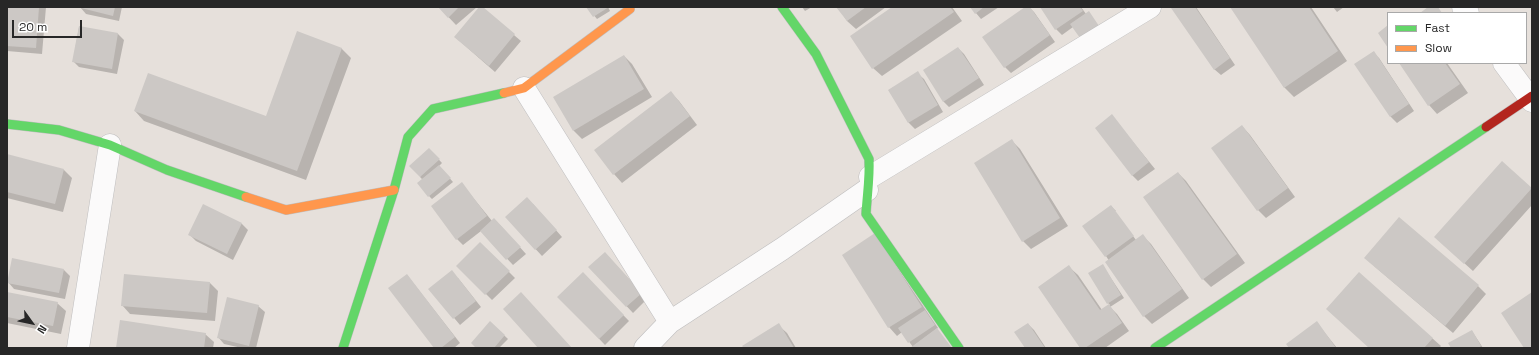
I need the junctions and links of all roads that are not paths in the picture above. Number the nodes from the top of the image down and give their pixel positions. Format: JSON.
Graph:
{"nodes":[{"id":1,"x":782,"y":7,"type":"edge"},
{"id":2,"x":1150,"y":7,"type":"edge"},
{"id":3,"x":630,"y":8,"type":"edge"},
{"id":4,"x":1505,"y":64,"type":"edge"},
{"id":5,"x":524,"y":88,"type":"junction"},
{"id":6,"x":1531,"y":98,"type":"edge"},
{"id":7,"x":7,"y":124,"type":"edge"},
{"id":8,"x":110,"y":145,"type":"junction"},
{"id":9,"x":868,"y":184,"type":"junction"},
{"id":10,"x":394,"y":190,"type":"junction"},
{"id":11,"x":670,"y":322,"type":"junction"},
{"id":12,"x":78,"y":348,"type":"edge"},
{"id":13,"x":343,"y":348,"type":"edge"},
{"id":14,"x":645,"y":348,"type":"edge"},
{"id":15,"x":959,"y":348,"type":"edge"},
{"id":16,"x":1155,"y":348,"type":"edge"}],
"edges":[{"from":1,"to":9,"type":"street"},
{"from":2,"to":9,"type":"street"},
{"from":3,"to":5,"type":"street"},
{"from":4,"to":6,"type":"street"},
{"from":5,"to":10,"type":"street"},
{"from":5,"to":11,"type":"street"},
{"from":6,"to":16,"type":"street"},
{"from":7,"to":8,"type":"street"},
{"from":8,"to":10,"type":"street"},
{"from":8,"to":12,"type":"street"},
{"from":9,"to":11,"type":"street"},
{"from":9,"to":15,"type":"street"},
{"from":10,"to":13,"type":"street"},
{"from":11,"to":14,"type":"street"}]}
